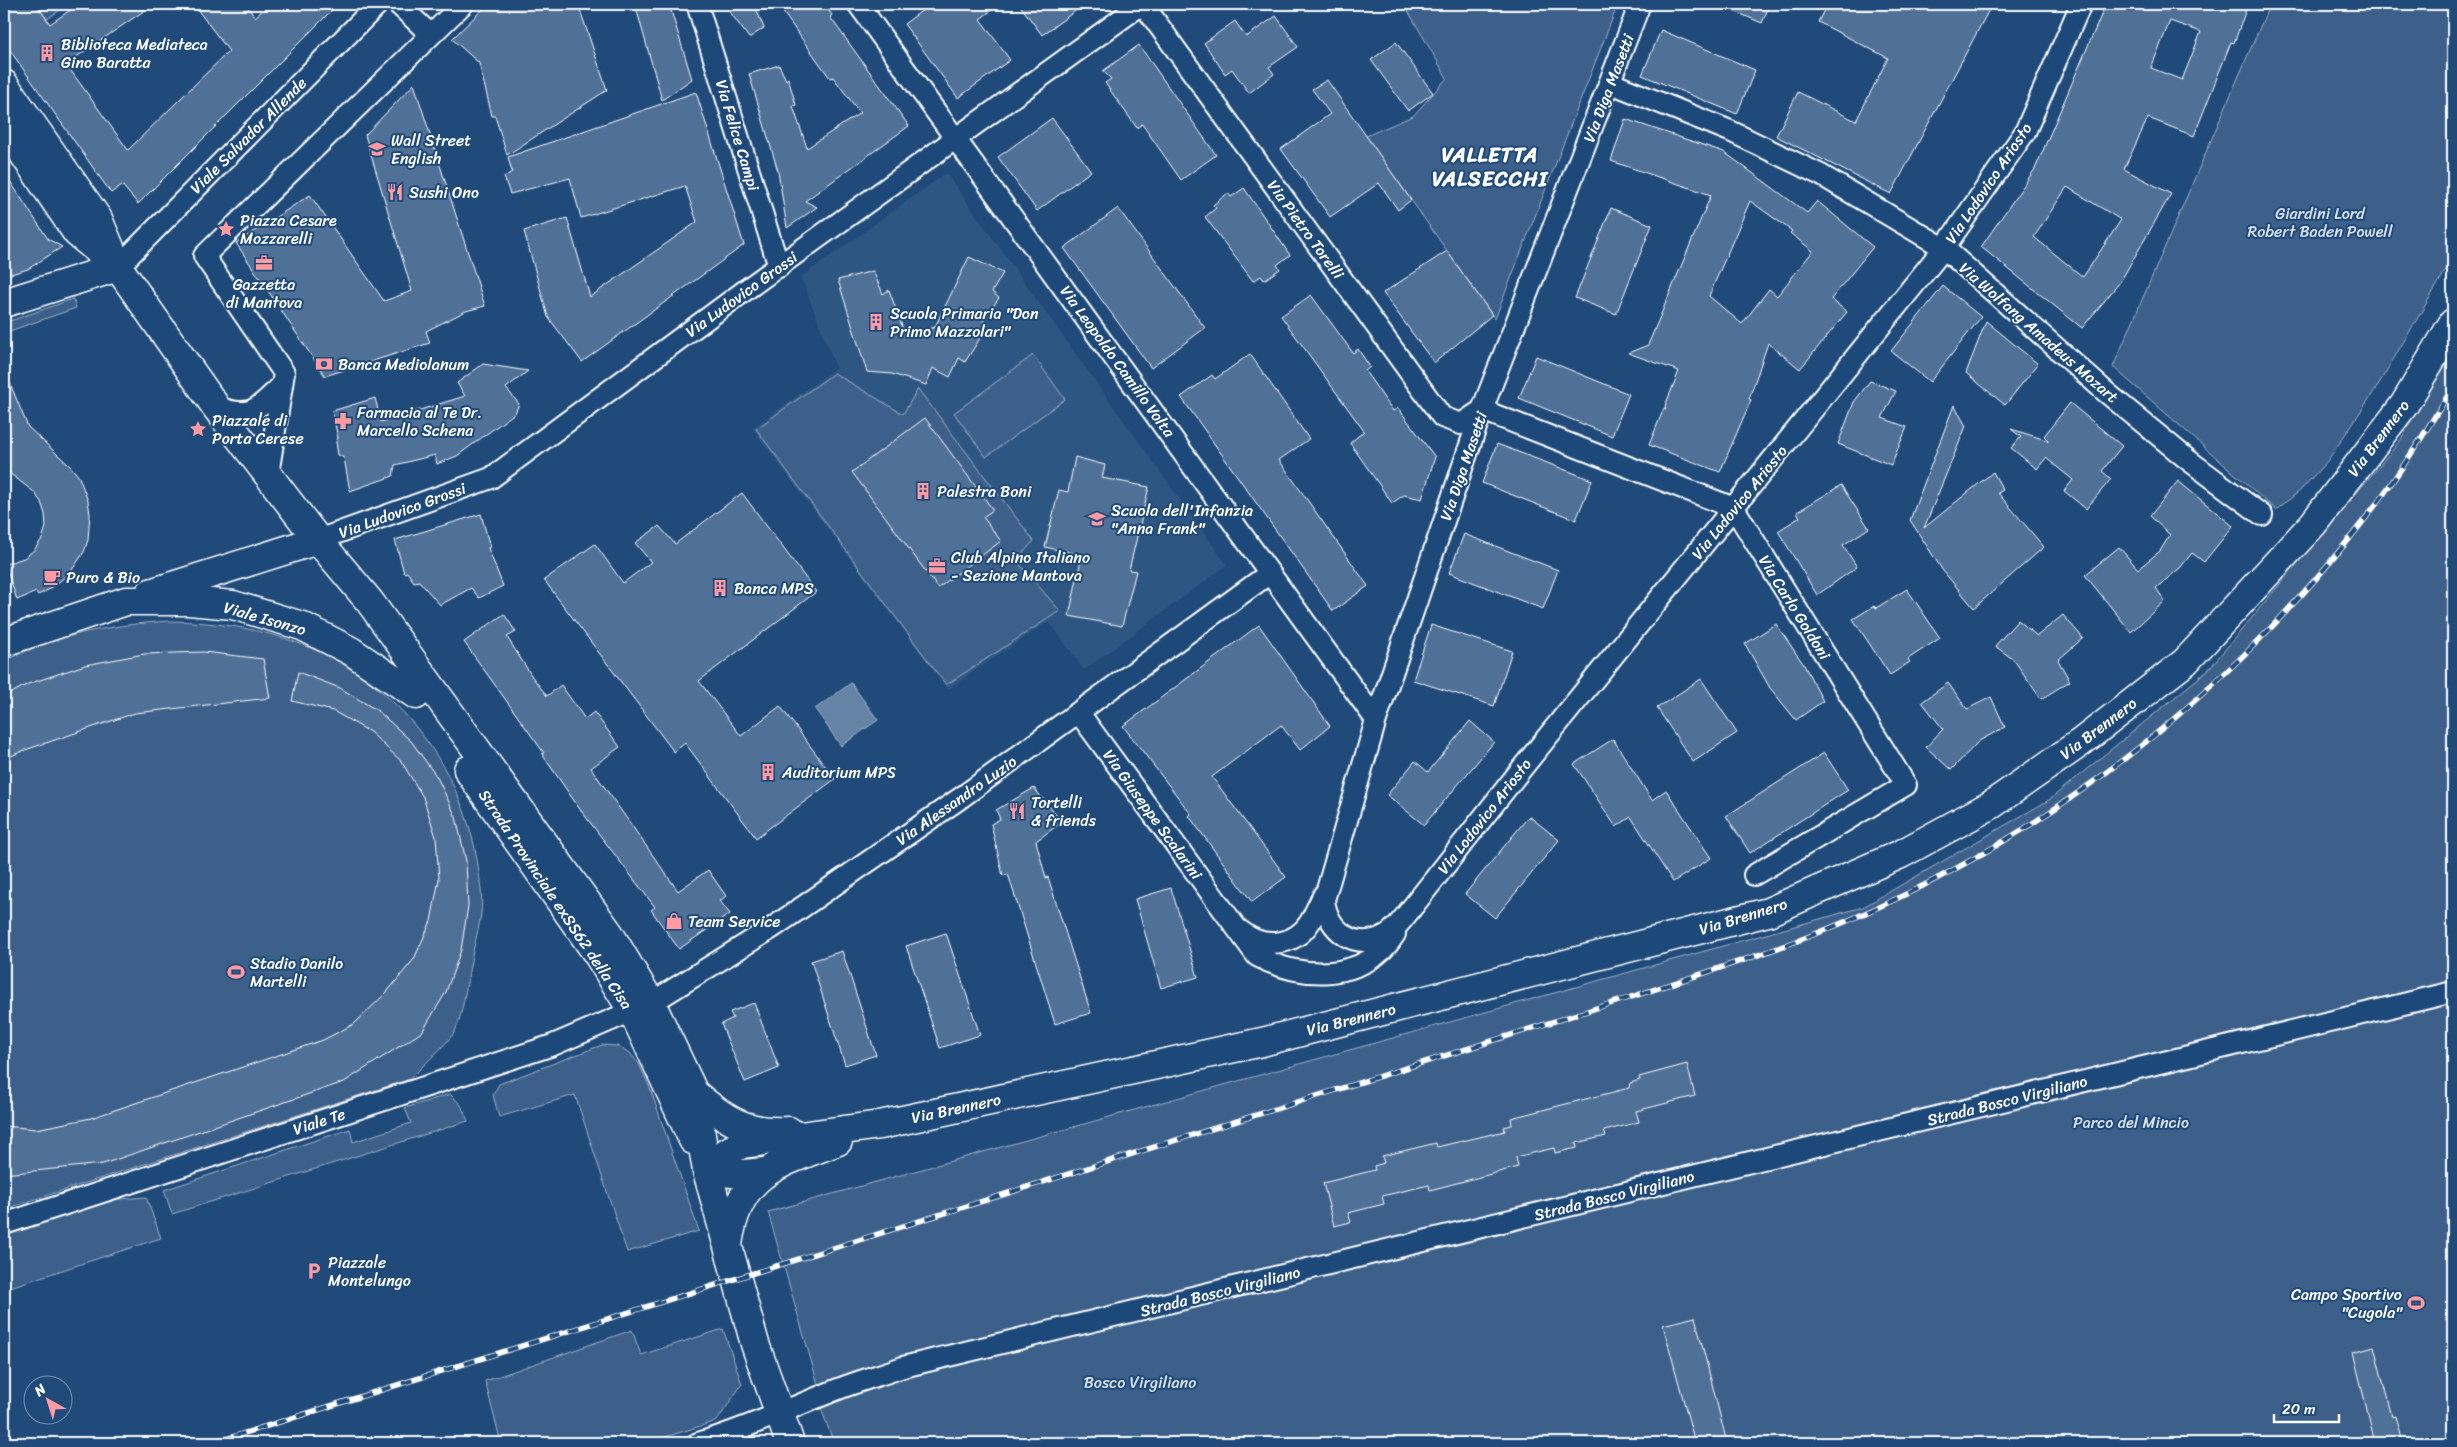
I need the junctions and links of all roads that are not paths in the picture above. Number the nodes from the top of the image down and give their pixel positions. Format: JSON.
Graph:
{"nodes":[{"id":1,"x":378,"y":4,"type":"edge"},
{"id":2,"x":398,"y":4,"type":"edge"},
{"id":3,"x":463,"y":4,"type":"edge"},
{"id":4,"x":697,"y":4,"type":"edge"},
{"id":5,"x":858,"y":4,"type":"edge"},
{"id":6,"x":1143,"y":4,"type":"edge"},
{"id":7,"x":1640,"y":4,"type":"edge"},
{"id":8,"x":2081,"y":4,"type":"edge"},
{"id":9,"x":431,"y":35,"type":"junction"},
{"id":10,"x":1611,"y":83,"type":"junction"},
{"id":11,"x":4,"y":84,"type":"edge"},
{"id":12,"x":4,"y":125,"type":"edge"},
{"id":13,"x":956,"y":139,"type":"junction"},
{"id":14,"x":1944,"y":248,"type":"junction"},
{"id":15,"x":118,"y":267,"type":"junction"},
{"id":16,"x":779,"y":267,"type":"junction"},
{"id":17,"x":4,"y":304,"type":"edge"},
{"id":18,"x":2453,"y":323,"type":"edge"},
{"id":19,"x":281,"y":386,"type":"junction"},
{"id":20,"x":216,"y":407,"type":"junction"},
{"id":21,"x":1482,"y":410,"type":"junction"},
{"id":22,"x":268,"y":475,"type":"junction"},
{"id":23,"x":1734,"y":508,"type":"junction"},
{"id":24,"x":2262,"y":515,"type":"dead end"},
{"id":25,"x":318,"y":540,"type":"junction"},
{"id":26,"x":1270,"y":573,"type":"junction"},
{"id":27,"x":126,"y":601,"type":"junction"},
{"id":28,"x":4,"y":642,"type":"edge"},
{"id":29,"x":416,"y":695,"type":"junction"},
{"id":30,"x":1079,"y":713,"type":"junction"},
{"id":31,"x":1376,"y":720,"type":"junction"},
{"id":32,"x":1754,"y":875,"type":"dead end"},
{"id":33,"x":1327,"y":888,"type":"junction"},
{"id":34,"x":1226,"y":915,"type":"junction"},
{"id":35,"x":1403,"y":920,"type":"junction"},
{"id":36,"x":1340,"y":934,"type":"joint"},
{"id":37,"x":2453,"y":992,"type":"edge"},
{"id":38,"x":642,"y":1008,"type":"junction"},
{"id":39,"x":694,"y":1094,"type":"junction"},
{"id":40,"x":880,"y":1124,"type":"junction"},
{"id":41,"x":707,"y":1171,"type":"junction"},
{"id":42,"x":764,"y":1172,"type":"junction"},
{"id":43,"x":4,"y":1224,"type":"edge"},
{"id":44,"x":727,"y":1248,"type":"junction"},
{"id":45,"x":779,"y":1414,"type":"junction"},
{"id":46,"x":698,"y":1443,"type":"edge"},
{"id":47,"x":790,"y":1443,"type":"edge"}],
"edges":[{"from":1,"to":15,"type":"street","name":"Viale Salvador Allende"},
{"from":2,"to":9,"type":"street"},
{"from":3,"to":9,"type":"street"},
{"from":4,"to":16,"type":"street","name":"Via Felice Campi"},
{"from":5,"to":13,"type":"street","name":"Via Leopoldo Camillo Volta"},
{"from":6,"to":13,"type":"street","name":"Via Ludovico Grossi"},
{"from":6,"to":21,"type":"street","name":"Via Pietro Torelli"},
{"from":7,"to":10,"type":"street","name":"Via Diga Masetti"},
{"from":8,"to":14,"type":"street","name":"Via Lodovico Ariosto"},
{"from":9,"to":19,"type":"street"},
{"from":10,"to":14,"type":"street","name":"Via Wolfang Amadeus Mozart"},
{"from":10,"to":21,"type":"street","name":"Via Diga Masetti"},
{"from":11,"to":15,"type":"main road"},
{"from":12,"to":15,"type":"main road"},
{"from":13,"to":16,"type":"street","name":"Via Ludovico Grossi"},
{"from":13,"to":26,"type":"street","name":"Via Leopoldo Camillo Volta"},
{"from":14,"to":23,"type":"street","name":"Via Lodovico Ariosto"},
{"from":14,"to":24,"type":"street","name":"Via Wolfang Amadeus Mozart"},
{"from":15,"to":17,"type":"main road"},
{"from":15,"to":20,"type":"main road"},
{"from":16,"to":25,"type":"street","name":"Via Ludovico Grossi"},
{"from":18,"to":40,"type":"main road","name":"Via Brennero"},
{"from":19,"to":20,"type":"street"},
{"from":19,"to":22,"type":"street"},
{"from":20,"to":22,"type":"main road"},
{"from":21,"to":23,"type":"street"},
{"from":21,"to":31,"type":"street","name":"Via Diga Masetti"},
{"from":22,"to":25,"type":"main road"},
{"from":23,"to":32,"type":"street","name":"Via Carlo Goldoni"},
{"from":23,"to":35,"type":"street","name":"Via Lodovico Ariosto"},
{"from":25,"to":27,"type":"main road","name":"Viale Isonzo"},
{"from":25,"to":29,"type":"main road","name":"Strada Provinciale exSS62 della Cisa"},
{"from":25,"to":38,"type":"main road","name":"Strada Provinciale exSS62 della Cisa"},
{"from":26,"to":30,"type":"street","name":"Via Alessandro Luzio"},
{"from":26,"to":31,"type":"street","name":"Via Leopoldo Camillo Volta"},
{"from":27,"to":28,"type":"main road","name":"Viale Isonzo"},
{"from":27,"to":29,"type":"main road","name":"Viale Isonzo"},
{"from":29,"to":38,"type":"main road","name":"Strada Provinciale exSS62 della Cisa"},
{"from":30,"to":34,"type":"street","name":"Via Giuseppe Scalarini"},
{"from":30,"to":38,"type":"street","name":"Via Alessandro Luzio"},
{"from":31,"to":33,"type":"street","name":"Via Diga Masetti"},
{"from":33,"to":34,"type":"street"},
{"from":33,"to":36,"type":"street","name":"Via Diga Masetti"},
{"from":34,"to":35,"type":"street"},
{"from":35,"to":36,"type":"street","name":"Via Lodovico Ariosto"},
{"from":37,"to":45,"type":"street","name":"Strada Bosco Virgiliano"},
{"from":38,"to":39,"type":"main road","name":"Strada Provinciale exSS62 della Cisa"},
{"from":38,"to":41,"type":"main road","name":"Strada Provinciale exSS62 della Cisa"},
{"from":38,"to":43,"type":"street","name":"Viale Te"},
{"from":39,"to":40,"type":"main road","name":"Via Brennero"},
{"from":39,"to":41,"type":"main road","name":"Strada Provinciale exSS62 della Cisa"},
{"from":40,"to":41,"type":"main road","name":"Via Brennero"},
{"from":40,"to":42,"type":"main road","name":"Via Brennero"},
{"from":41,"to":42,"type":"main road","name":"Via Brennero"},
{"from":41,"to":44,"type":"main road"},
{"from":42,"to":44,"type":"main road","name":"Via Brennero"},
{"from":44,"to":45,"type":"main road"},
{"from":45,"to":46,"type":"street","name":"Strada Bosco Virgiliano"},
{"from":45,"to":47,"type":"main road"}]}
